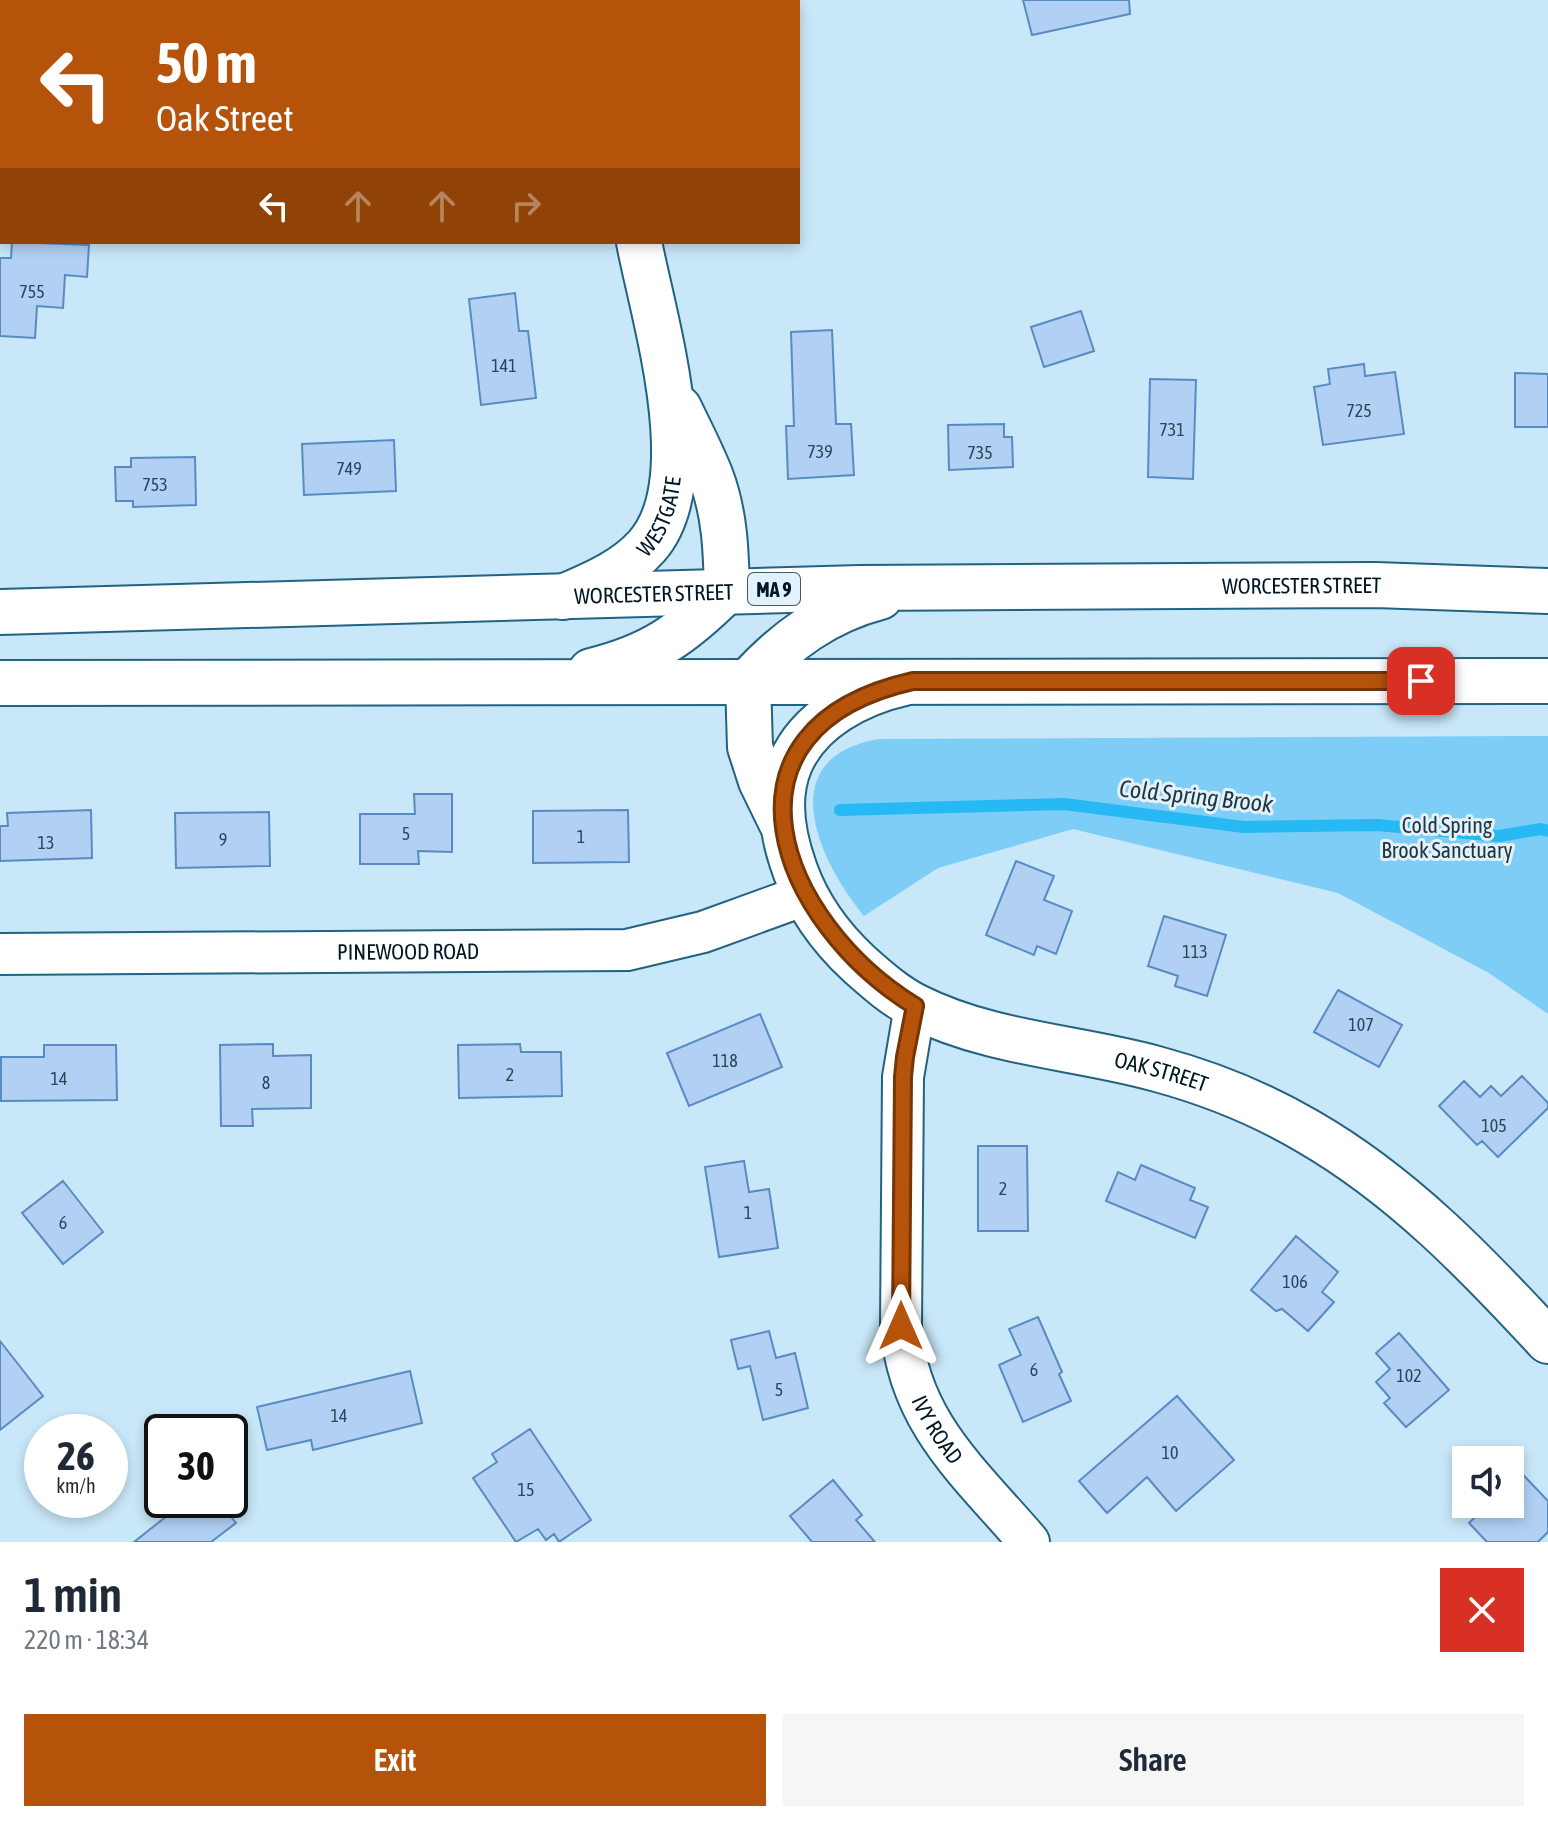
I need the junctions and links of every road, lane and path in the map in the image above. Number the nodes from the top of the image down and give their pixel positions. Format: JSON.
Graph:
{"nodes":[{"id":1,"x":639,"y":244,"type":"edge"},
{"id":2,"x":669,"y":388,"type":"junction"},
{"id":3,"x":933,"y":587,"type":"junction"},
{"id":4,"x":727,"y":590,"type":"junction"},
{"id":5,"x":1548,"y":591,"type":"edge"},
{"id":6,"x":563,"y":597,"type":"junction"},
{"id":7,"x":0,"y":612,"type":"edge"},
{"id":8,"x":913,"y":681,"type":"junction"},
{"id":9,"x":1548,"y":681,"type":"edge"},
{"id":10,"x":748,"y":682,"type":"junction"},
{"id":11,"x":0,"y":683,"type":"edge"},
{"id":12,"x":522,"y":684,"type":"junction"},
{"id":13,"x":785,"y":831,"type":"junction"},
{"id":14,"x":805,"y":895,"type":"junction"},
{"id":15,"x":0,"y":954,"type":"edge"},
{"id":16,"x":915,"y":1006,"type":"junction"},
{"id":17,"x":1548,"y":1341,"type":"edge"},
{"id":18,"x":1029,"y":1542,"type":"edge"}],
"edges":[{"from":1,"to":2,"type":"main road","name":"WESTGATE"},
{"from":2,"to":4,"type":"main road","name":"WESTGATE"},
{"from":2,"to":6,"type":"main road","name":"WESTGATE"},
{"from":3,"to":4,"type":"main road","name":"WORCESTER STREET","number":"MA 9"},
{"from":3,"to":5,"type":"main road","name":"WORCESTER STREET","number":"MA 9"},
{"from":3,"to":10,"type":"main road"},
{"from":4,"to":6,"type":"main road","name":"WORCESTER STREET","number":"MA 9"},
{"from":4,"to":12,"type":"main road"},
{"from":6,"to":7,"type":"main road","name":"WORCESTER STREET","number":"MA 9"},
{"from":8,"to":9,"type":"main road"},
{"from":8,"to":10,"type":"main road"},
{"from":8,"to":13,"type":"main road","name":"OAK STREET"},
{"from":10,"to":12,"type":"main road"},
{"from":10,"to":13,"type":"main road","name":"OAK STREET"},
{"from":11,"to":12,"type":"main road"},
{"from":13,"to":14,"type":"main road","name":"OAK STREET"},
{"from":14,"to":15,"type":"street","name":"PINEWOOD ROAD"},
{"from":14,"to":16,"type":"main road","name":"OAK STREET"},
{"from":16,"to":17,"type":"main road","name":"OAK STREET"},
{"from":16,"to":18,"type":"street","name":"IVY ROAD"}]}
